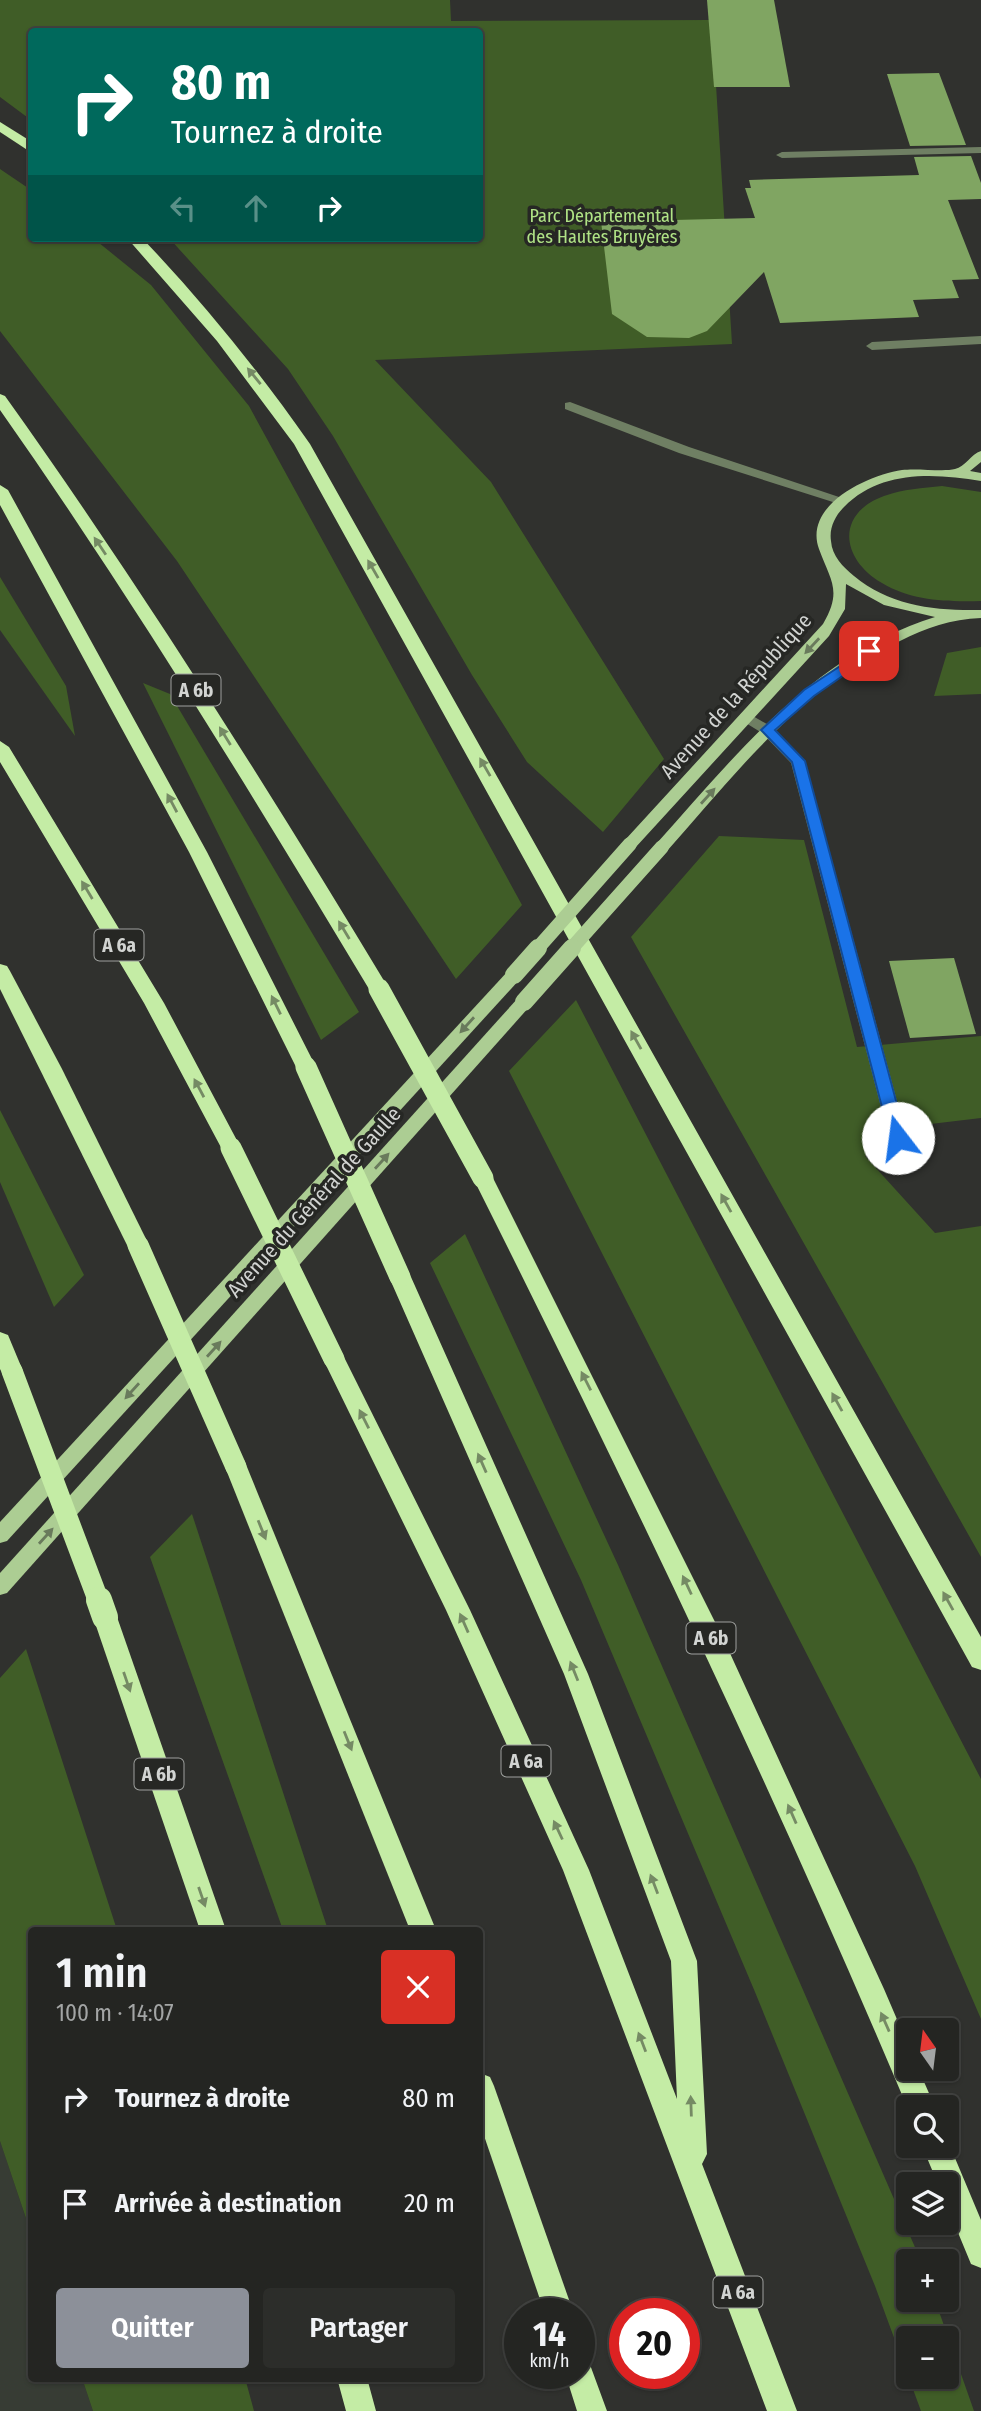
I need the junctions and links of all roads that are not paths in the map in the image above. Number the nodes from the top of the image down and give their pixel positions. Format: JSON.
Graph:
{"nodes":[{"id":1,"x":0,"y":126,"type":"edge"},
{"id":2,"x":28,"y":146,"type":"edge"},
{"id":3,"x":981,"y":149,"type":"edge"},
{"id":4,"x":782,"y":155,"type":"dead end"},
{"id":5,"x":138,"y":242,"type":"edge"},
{"id":6,"x":981,"y":340,"type":"edge"},
{"id":7,"x":872,"y":346,"type":"dead end"},
{"id":8,"x":0,"y":399,"type":"edge"},
{"id":9,"x":570,"y":406,"type":"dead end"},
{"id":10,"x":981,"y":455,"type":"edge"},
{"id":11,"x":960,"y":473,"type":"junction"},
{"id":12,"x":981,"y":477,"type":"edge"},
{"id":13,"x":0,"y":490,"type":"edge"},
{"id":14,"x":841,"y":500,"type":"junction"},
{"id":15,"x":834,"y":564,"type":"junction"},
{"id":16,"x":981,"y":614,"type":"edge"},
{"id":17,"x":956,"y":615,"type":"junction"},
{"id":18,"x":746,"y":717,"type":"junction"},
{"id":19,"x":768,"y":730,"type":"junction"},
{"id":20,"x":0,"y":747,"type":"edge"},
{"id":21,"x":630,"y":844,"type":"joint"},
{"id":22,"x":0,"y":971,"type":"edge"},
{"id":23,"x":898,"y":1138,"type":"dead end"},
{"id":24,"x":0,"y":1340,"type":"edge"},
{"id":25,"x":0,"y":1535,"type":"edge"},
{"id":26,"x":0,"y":1587,"type":"edge"},
{"id":27,"x":981,"y":1660,"type":"edge"},
{"id":28,"x":212,"y":1927,"type":"edge"},
{"id":29,"x":422,"y":1927,"type":"edge"},
{"id":30,"x":483,"y":2095,"type":"edge"},
{"id":31,"x":916,"y":2095,"type":"edge"},
{"id":32,"x":941,"y":2158,"type":"edge"},
{"id":33,"x":694,"y":2174,"type":"junction"},
{"id":34,"x":981,"y":2254,"type":"edge"},
{"id":35,"x":554,"y":2298,"type":"edge"},
{"id":36,"x":353,"y":2382,"type":"edge"},
{"id":37,"x":585,"y":2389,"type":"edge"},
{"id":38,"x":361,"y":2411,"type":"edge"},
{"id":39,"x":592,"y":2411,"type":"edge"},
{"id":40,"x":782,"y":2411,"type":"edge"}],
"edges":[{"from":1,"to":2,"type":"highway"},
{"from":3,"to":4,"type":"lane"},
{"from":27,"to":5,"type":"highway","one_way":true},
{"from":6,"to":7,"type":"lane"},
{"from":31,"to":8,"type":"highway","number":"A 6b","one_way":true,"bridge":true},
{"from":9,"to":14,"type":"lane"},
{"from":10,"to":11,"type":"main road"},
{"from":11,"to":12,"type":"main road"},
{"from":11,"to":14,"type":"main road"},
{"from":33,"to":13,"type":"highway","one_way":true,"bridge":true},
{"from":14,"to":15,"type":"main road","name":"Avenue de la République"},
{"from":15,"to":17,"type":"main road"},
{"from":15,"to":18,"type":"main road","name":"Avenue de la République","one_way":true},
{"from":16,"to":17,"type":"main road"},
{"from":17,"to":19,"type":"main road"},
{"from":18,"to":19,"type":"lane"},
{"from":18,"to":21,"type":"main road","name":"Avenue de la République"},
{"from":19,"to":23,"type":"lane"},
{"from":26,"to":19,"type":"main road","name":"Avenue du Général de Gaulle","one_way":true,"bridge":true},
{"from":33,"to":20,"type":"highway","number":"A 6a","one_way":true,"bridge":true},
{"from":21,"to":25,"type":"main road","name":"Avenue du Général de Gaulle","one_way":true,"bridge":true},
{"from":22,"to":29,"type":"highway","one_way":true,"bridge":true},
{"from":24,"to":28,"type":"highway","number":"A 6b","one_way":true,"bridge":true},
{"from":30,"to":35,"type":"highway"},
{"from":32,"to":34,"type":"highway"},
{"from":33,"to":40,"type":"highway","number":"A 6a"},
{"from":36,"to":38,"type":"highway"},
{"from":37,"to":39,"type":"highway"}]}
